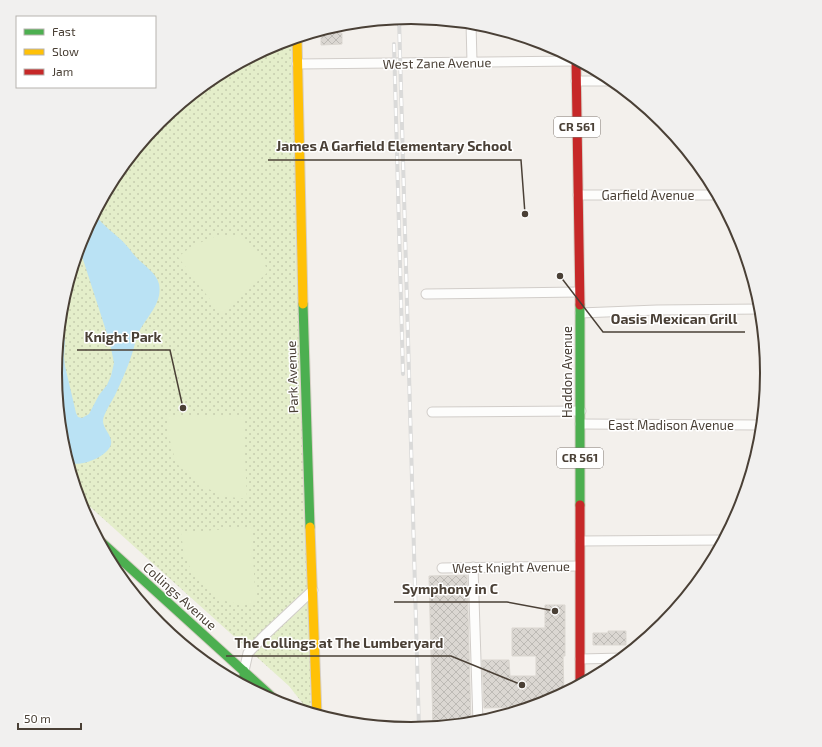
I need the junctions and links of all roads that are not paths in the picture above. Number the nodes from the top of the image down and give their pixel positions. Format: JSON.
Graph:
{"nodes":[{"id":1,"x":471,"y":30,"type":"edge"},
{"id":2,"x":297,"y":44,"type":"edge"},
{"id":3,"x":566,"y":60,"type":"edge"},
{"id":4,"x":472,"y":62,"type":"junction"},
{"id":5,"x":297,"y":64,"type":"junction"},
{"id":6,"x":576,"y":66,"type":"edge"},
{"id":7,"x":576,"y":81,"type":"junction"},
{"id":8,"x":602,"y":81,"type":"edge"},
{"id":9,"x":578,"y":195,"type":"junction"},
{"id":10,"x":712,"y":195,"type":"edge"},
{"id":11,"x":579,"y":292,"type":"junction"},
{"id":12,"x":426,"y":294,"type":"dead end"},
{"id":13,"x":755,"y":309,"type":"edge"},
{"id":14,"x":580,"y":313,"type":"junction"},
{"id":15,"x":581,"y":411,"type":"junction"},
{"id":16,"x":432,"y":412,"type":"dead end"},
{"id":17,"x":580,"y":424,"type":"junction"},
{"id":18,"x":757,"y":425,"type":"edge"},
{"id":19,"x":718,"y":540,"type":"edge"},
{"id":20,"x":580,"y":541,"type":"junction"},
{"id":21,"x":115,"y":560,"type":"edge"},
{"id":22,"x":579,"y":566,"type":"junction"},
{"id":23,"x":474,"y":567,"type":"junction"},
{"id":24,"x":442,"y":568,"type":"dead end"},
{"id":25,"x":313,"y":590,"type":"junction"},
{"id":26,"x":613,"y":658,"type":"edge"},
{"id":27,"x":580,"y":659,"type":"junction"},
{"id":28,"x":244,"y":671,"type":"junction"},
{"id":29,"x":580,"y":679,"type":"edge"},
{"id":30,"x":244,"y":680,"type":"edge"},
{"id":31,"x":266,"y":691,"type":"edge"},
{"id":32,"x":317,"y":710,"type":"edge"},
{"id":33,"x":478,"y":716,"type":"edge"}],
"edges":[{"from":1,"to":4,"type":"street"},
{"from":2,"to":5,"type":"main road","name":"Park Avenue"},
{"from":3,"to":4,"type":"street","name":"West Zane Avenue"},
{"from":4,"to":5,"type":"street","name":"West Zane Avenue"},
{"from":5,"to":25,"type":"main road","name":"Park Avenue"},
{"from":6,"to":7,"type":"main road","name":"Haddon Avenue","number":"CR 561"},
{"from":7,"to":8,"type":"street"},
{"from":7,"to":9,"type":"main road","name":"Haddon Avenue","number":"CR 561"},
{"from":9,"to":10,"type":"street","name":"Garfield Avenue"},
{"from":9,"to":11,"type":"main road","name":"Haddon Avenue","number":"CR 561"},
{"from":11,"to":12,"type":"street"},
{"from":11,"to":14,"type":"main road","name":"Haddon Avenue","number":"CR 561"},
{"from":13,"to":14,"type":"street"},
{"from":14,"to":15,"type":"main road","name":"Haddon Avenue","number":"CR 561"},
{"from":15,"to":16,"type":"street"},
{"from":15,"to":17,"type":"main road","name":"Haddon Avenue","number":"CR 561"},
{"from":17,"to":18,"type":"street","name":"East Madison Avenue"},
{"from":17,"to":20,"type":"main road","name":"Haddon Avenue","number":"CR 561"},
{"from":19,"to":20,"type":"street"},
{"from":20,"to":22,"type":"main road","name":"Haddon Avenue","number":"CR 561"},
{"from":21,"to":28,"type":"main road","name":"Collings Avenue"},
{"from":22,"to":23,"type":"street","name":"West Knight Avenue"},
{"from":22,"to":27,"type":"main road","name":"Haddon Avenue","number":"CR 561"},
{"from":23,"to":24,"type":"street","name":"West Knight Avenue"},
{"from":23,"to":33,"type":"street"},
{"from":25,"to":28,"type":"street"},
{"from":25,"to":32,"type":"main road","name":"Park Avenue"},
{"from":26,"to":27,"type":"street"},
{"from":27,"to":29,"type":"main road","name":"Haddon Avenue","number":"CR 561"},
{"from":28,"to":30,"type":"main road"},
{"from":28,"to":31,"type":"main road","name":"Collings Avenue"}]}
